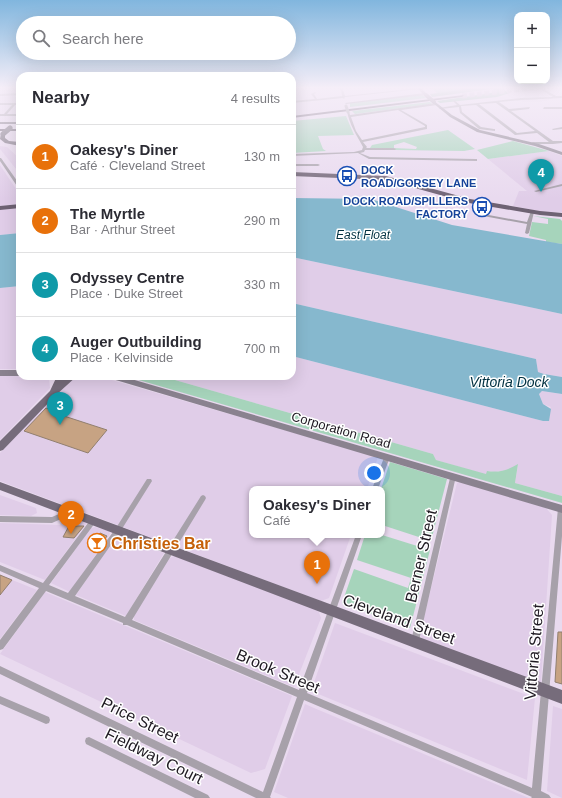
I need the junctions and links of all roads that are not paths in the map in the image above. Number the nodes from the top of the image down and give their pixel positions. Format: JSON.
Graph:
{"nodes":[{"id":1,"x":353,"y":124,"type":"edge"},
{"id":2,"x":423,"y":124,"type":"edge"},
{"id":3,"x":468,"y":124,"type":"edge"},
{"id":4,"x":476,"y":124,"type":"edge"},
{"id":5,"x":505,"y":124,"type":"edge"},
{"id":6,"x":528,"y":124,"type":"edge"},
{"id":7,"x":16,"y":126,"type":"edge"},
{"id":8,"x":562,"y":128,"type":"edge"},
{"id":9,"x":553,"y":129,"type":"dead end"},
{"id":10,"x":4,"y":130,"type":"edge"},
{"id":11,"x":494,"y":130,"type":"dead end"},
{"id":12,"x":16,"y":131,"type":"edge"},
{"id":13,"x":539,"y":132,"type":"junction"},
{"id":14,"x":363,"y":141,"type":"junction"},
{"id":15,"x":562,"y":142,"type":"edge"},
{"id":16,"x":533,"y":143,"type":"junction"},
{"id":17,"x":553,"y":143,"type":"junction"},
{"id":18,"x":16,"y":144,"type":"edge"},
{"id":19,"x":365,"y":149,"type":"junction"},
{"id":20,"x":394,"y":149,"type":"dead end"},
{"id":21,"x":359,"y":153,"type":"junction"},
{"id":22,"x":296,"y":154,"type":"edge"},
{"id":23,"x":562,"y":154,"type":"edge"},
{"id":24,"x":0,"y":160,"type":"edge"},
{"id":25,"x":476,"y":160,"type":"dead end"},
{"id":26,"x":296,"y":165,"type":"edge"},
{"id":27,"x":296,"y":174,"type":"edge"},
{"id":28,"x":317,"y":175,"type":"junction"},
{"id":29,"x":16,"y":182,"type":"edge"},
{"id":30,"x":562,"y":185,"type":"edge"},
{"id":31,"x":536,"y":191,"type":"dead end"},
{"id":32,"x":16,"y":206,"type":"edge"},
{"id":33,"x":0,"y":208,"type":"edge"},
{"id":34,"x":532,"y":212,"type":"junction"},
{"id":35,"x":478,"y":214,"type":"dead end"},
{"id":36,"x":562,"y":215,"type":"edge"},
{"id":37,"x":529,"y":223,"type":"junction"},
{"id":38,"x":527,"y":233,"type":"dead end"},
{"id":39,"x":0,"y":373,"type":"edge"},
{"id":40,"x":16,"y":373,"type":"edge"},
{"id":41,"x":59,"y":380,"type":"edge"},
{"id":42,"x":68,"y":380,"type":"edge"},
{"id":43,"x":126,"y":380,"type":"edge"},
{"id":44,"x":53,"y":393,"type":"junction"},
{"id":45,"x":0,"y":447,"type":"edge"},
{"id":46,"x":387,"y":457,"type":"junction"},
{"id":47,"x":453,"y":476,"type":"junction"},
{"id":48,"x":149,"y":481,"type":"dead end"},
{"id":49,"x":0,"y":486,"type":"edge"},
{"id":50,"x":376,"y":486,"type":"edge"},
{"id":51,"x":203,"y":498,"type":"dead end"},
{"id":52,"x":561,"y":508,"type":"edge"},
{"id":53,"x":70,"y":512,"type":"junction"},
{"id":54,"x":0,"y":519,"type":"edge"},
{"id":55,"x":93,"y":521,"type":"junction"},
{"id":56,"x":118,"y":530,"type":"junction"},
{"id":57,"x":358,"y":538,"type":"edge"},
{"id":58,"x":171,"y":550,"type":"junction"},
{"id":59,"x":0,"y":568,"type":"edge"},
{"id":60,"x":44,"y":587,"type":"junction"},
{"id":61,"x":70,"y":597,"type":"junction"},
{"id":62,"x":332,"y":611,"type":"junction"},
{"id":63,"x":126,"y":622,"type":"junction"},
{"id":64,"x":415,"y":641,"type":"junction"},
{"id":65,"x":0,"y":646,"type":"edge"},
{"id":66,"x":0,"y":670,"type":"edge"},
{"id":67,"x":545,"y":690,"type":"junction"},
{"id":68,"x":302,"y":695,"type":"junction"},
{"id":69,"x":562,"y":697,"type":"edge"},
{"id":70,"x":0,"y":700,"type":"edge"},
{"id":71,"x":46,"y":720,"type":"dead end"},
{"id":72,"x":89,"y":741,"type":"dead end"},
{"id":73,"x":536,"y":796,"type":"edge"},
{"id":74,"x":205,"y":798,"type":"edge"},
{"id":75,"x":266,"y":798,"type":"edge"},
{"id":76,"x":546,"y":798,"type":"edge"}],
"edges":[{"from":1,"to":14,"type":"street"},
{"from":2,"to":14,"type":"street"},
{"from":3,"to":16,"type":"main road"},
{"from":4,"to":11,"type":"street"},
{"from":5,"to":13,"type":"street"},
{"from":6,"to":13,"type":"street"},
{"from":7,"to":10,"type":"main road"},
{"from":8,"to":9,"type":"street"},
{"from":10,"to":12,"type":"highway"},
{"from":10,"to":18,"type":"main road"},
{"from":13,"to":17,"type":"street"},
{"from":14,"to":19,"type":"street"},
{"from":15,"to":17,"type":"street"},
{"from":16,"to":17,"type":"street"},
{"from":16,"to":23,"type":"main road"},
{"from":19,"to":20,"type":"street"},
{"from":19,"to":21,"type":"street"},
{"from":21,"to":22,"type":"street"},
{"from":21,"to":25,"type":"street"},
{"from":24,"to":29,"type":"street"},
{"from":26,"to":28,"type":"street"},
{"from":27,"to":28,"type":"highway"},
{"from":28,"to":34,"type":"highway"},
{"from":30,"to":31,"type":"street"},
{"from":32,"to":33,"type":"highway"},
{"from":34,"to":36,"type":"highway"},
{"from":34,"to":37,"type":"street"},
{"from":35,"to":37,"type":"street"},
{"from":37,"to":38,"type":"street"},
{"from":39,"to":40,"type":"main road"},
{"from":41,"to":44,"type":"main road"},
{"from":42,"to":44,"type":"main road"},
{"from":43,"to":46,"type":"main road","name":"Corporation Road"},
{"from":44,"to":45,"type":"main road"},
{"from":46,"to":47,"type":"main road","name":"Corporation Road"},
{"from":46,"to":50,"type":"street"},
{"from":47,"to":52,"type":"main road","name":"Corporation Road"},
{"from":47,"to":64,"type":"street","name":"Berner Street"},
{"from":48,"to":56,"type":"street"},
{"from":49,"to":53,"type":"main road","name":"Cleveland Street"},
{"from":51,"to":58,"type":"street"},
{"from":52,"to":67,"type":"street","name":"Vittoria Street"},
{"from":53,"to":54,"type":"street"},
{"from":53,"to":55,"type":"main road","name":"Cleveland Street"},
{"from":55,"to":56,"type":"main road","name":"Cleveland Street"},
{"from":55,"to":60,"type":"street"},
{"from":56,"to":58,"type":"main road","name":"Cleveland Street"},
{"from":56,"to":61,"type":"street"},
{"from":57,"to":62,"type":"street"},
{"from":58,"to":62,"type":"main road","name":"Cleveland Street"},
{"from":58,"to":63,"type":"street"},
{"from":59,"to":60,"type":"street","name":"Brook Street"},
{"from":60,"to":61,"type":"street","name":"Brook Street"},
{"from":60,"to":65,"type":"street"},
{"from":61,"to":63,"type":"street","name":"Brook Street"},
{"from":62,"to":64,"type":"main road","name":"Cleveland Street"},
{"from":62,"to":68,"type":"street"},
{"from":63,"to":68,"type":"street","name":"Brook Street"},
{"from":64,"to":67,"type":"main road","name":"Cleveland Street"},
{"from":66,"to":75,"type":"street","name":"Price Street"},
{"from":67,"to":69,"type":"main road","name":"Cleveland Street"},
{"from":67,"to":73,"type":"street","name":"Vittoria Street"},
{"from":68,"to":73,"type":"street","name":"Brook Street"},
{"from":68,"to":75,"type":"street"},
{"from":70,"to":71,"type":"street"},
{"from":72,"to":74,"type":"street","name":"Fieldway Court"},
{"from":73,"to":76,"type":"street","name":"Brook Street"}]}
